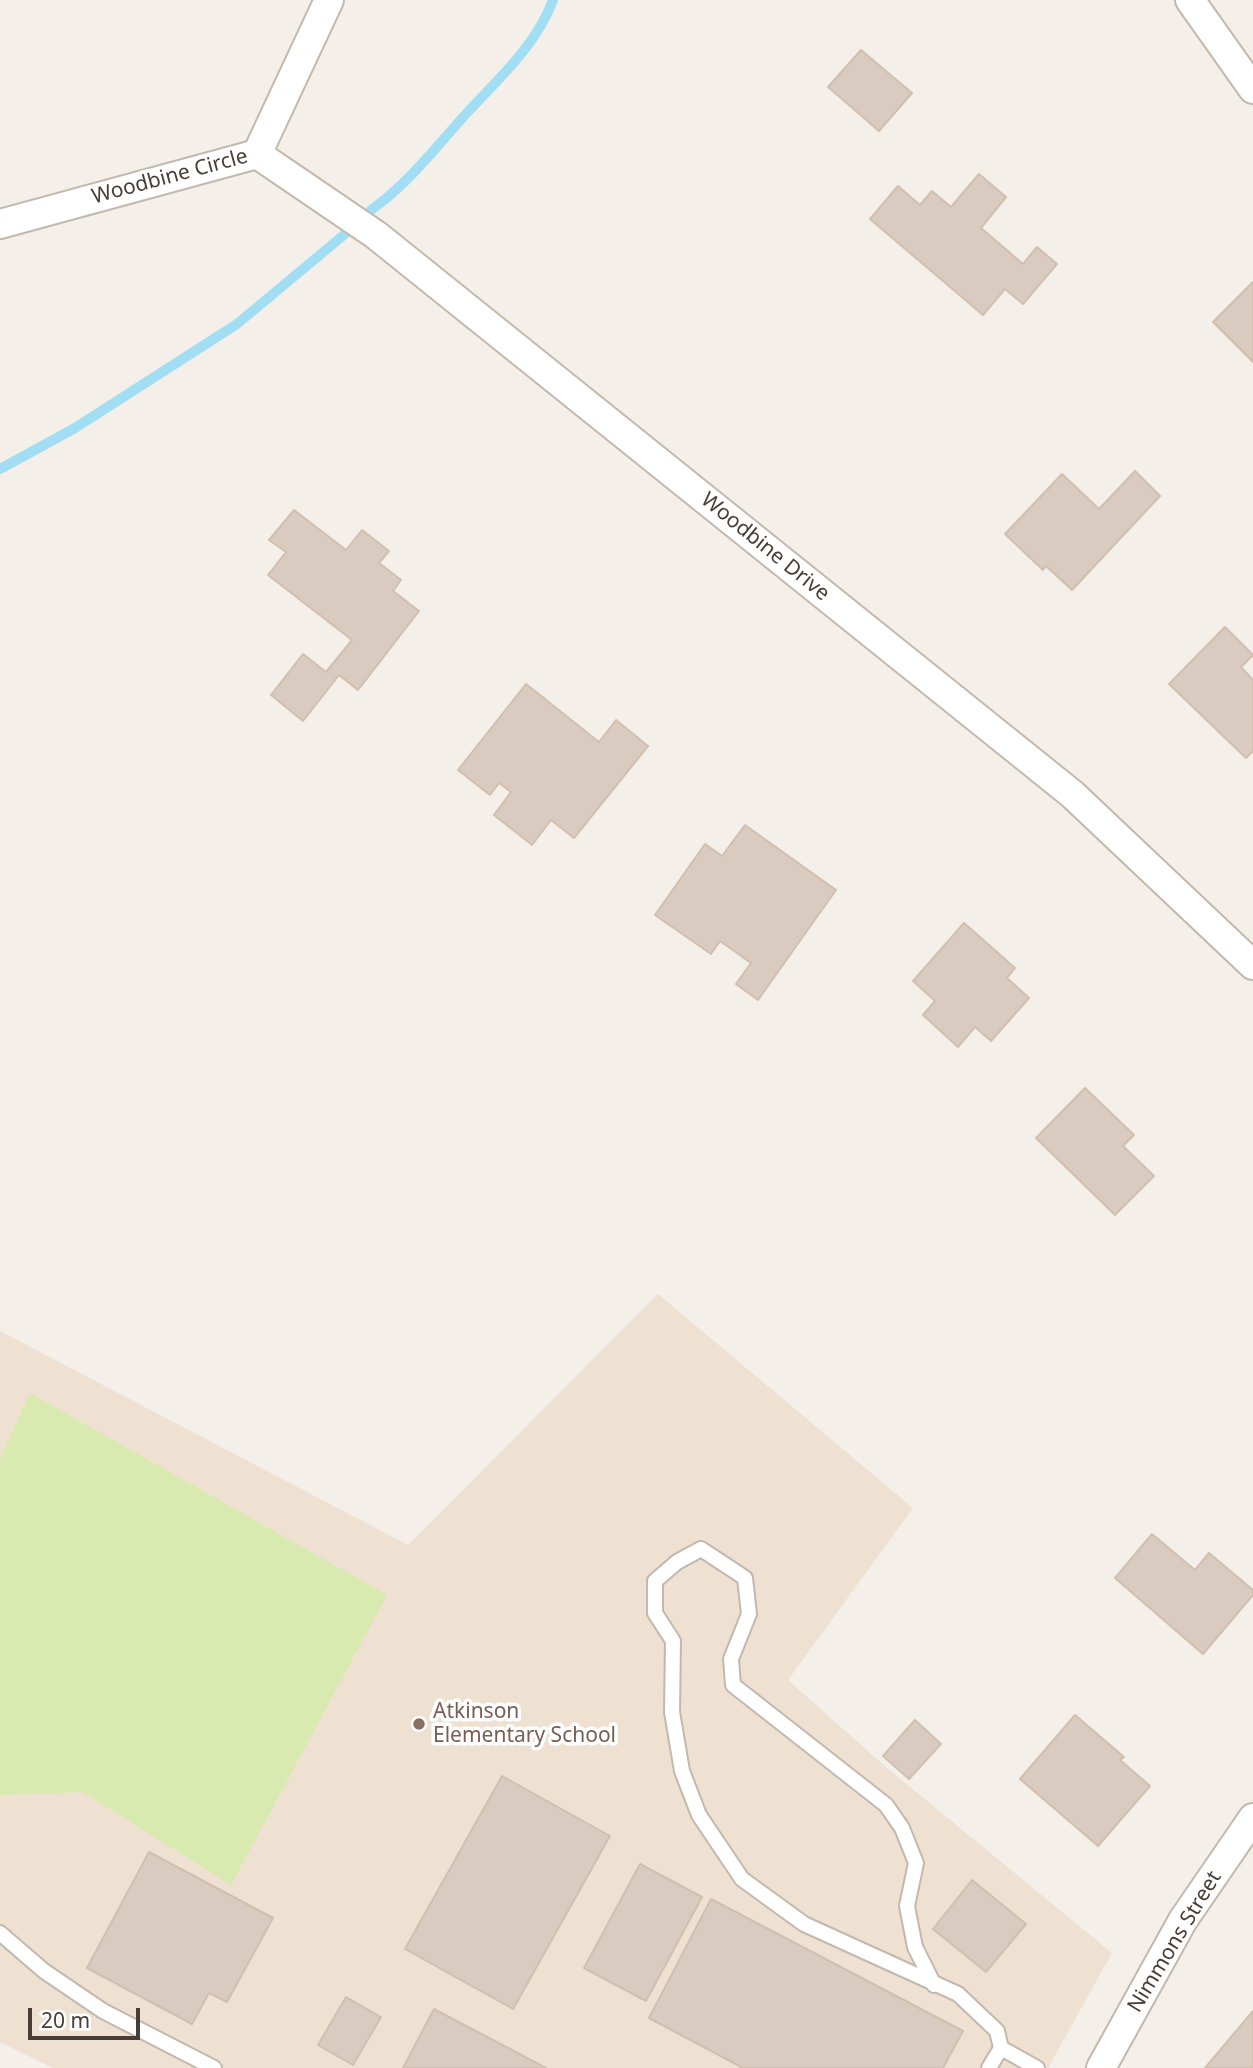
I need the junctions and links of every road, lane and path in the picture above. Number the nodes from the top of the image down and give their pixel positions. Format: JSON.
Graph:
{"nodes":[{"id":1,"x":329,"y":0,"type":"edge"},
{"id":2,"x":1190,"y":0,"type":"edge"},
{"id":3,"x":1253,"y":89,"type":"edge"},
{"id":4,"x":257,"y":154,"type":"junction"},
{"id":5,"x":0,"y":224,"type":"edge"},
{"id":6,"x":1253,"y":965,"type":"edge"},
{"id":7,"x":1253,"y":1818,"type":"edge"},
{"id":8,"x":0,"y":1933,"type":"edge"},
{"id":9,"x":933,"y":1985,"type":"junction"},
{"id":10,"x":1001,"y":2048,"type":"junction"},
{"id":11,"x":214,"y":2068,"type":"edge"},
{"id":12,"x":989,"y":2068,"type":"edge"},
{"id":13,"x":1037,"y":2068,"type":"edge"},
{"id":14,"x":1101,"y":2068,"type":"edge"}],
"edges":[{"from":1,"to":4,"type":"street","name":"Woodbine Circle"},
{"from":2,"to":3,"type":"street"},
{"from":4,"to":5,"type":"street","name":"Woodbine Circle"},
{"from":4,"to":6,"type":"street","name":"Woodbine Drive"},
{"from":7,"to":14,"type":"street","name":"Nimmons Street"},
{"from":8,"to":11,"type":"lane"},
{"from":9,"to":9,"type":"lane"},
{"from":9,"to":10,"type":"lane"},
{"from":10,"to":12,"type":"lane"},
{"from":10,"to":13,"type":"lane"}]}
